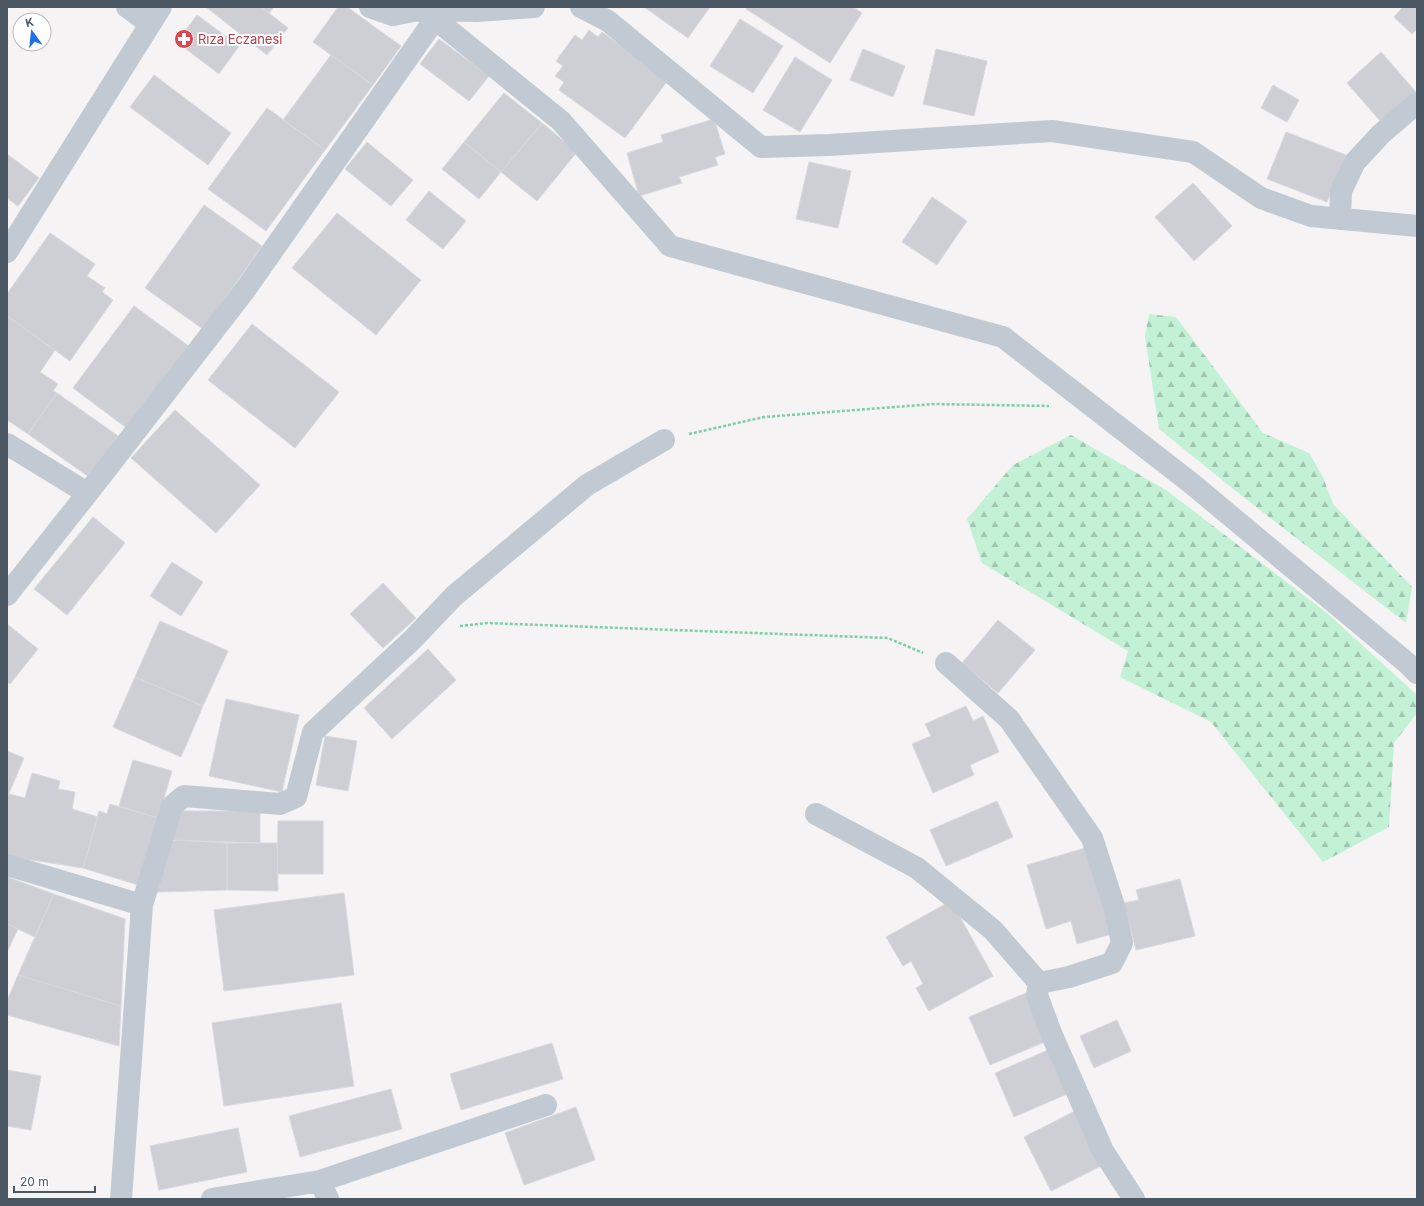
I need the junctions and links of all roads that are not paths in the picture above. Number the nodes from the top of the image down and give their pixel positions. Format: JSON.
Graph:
{"nodes":[{"id":1,"x":127,"y":7,"type":"edge"},
{"id":2,"x":370,"y":7,"type":"edge"},
{"id":3,"x":534,"y":7,"type":"edge"},
{"id":4,"x":581,"y":7,"type":"edge"},
{"id":5,"x":425,"y":12,"type":"edge"},
{"id":6,"x":155,"y":16,"type":"edge"},
{"id":7,"x":1417,"y":103,"type":"edge"},
{"id":8,"x":1340,"y":219,"type":"junction"},
{"id":9,"x":1417,"y":226,"type":"edge"},
{"id":10,"x":7,"y":252,"type":"edge"},
{"id":11,"x":664,"y":440,"type":"road end"},
{"id":12,"x":7,"y":444,"type":"edge"},
{"id":13,"x":87,"y":494,"type":"junction"},
{"id":14,"x":7,"y":595,"type":"edge"},
{"id":15,"x":946,"y":663,"type":"road end"},
{"id":16,"x":1417,"y":673,"type":"edge"},
{"id":17,"x":816,"y":814,"type":"dead end"},
{"id":18,"x":7,"y":865,"type":"edge"},
{"id":19,"x":142,"y":905,"type":"junction"},
{"id":20,"x":1039,"y":983,"type":"junction"},
{"id":21,"x":546,"y":1105,"type":"dead end"},
{"id":22,"x":324,"y":1190,"type":"edge"},
{"id":23,"x":121,"y":1199,"type":"edge"},
{"id":24,"x":212,"y":1199,"type":"edge"},
{"id":25,"x":1134,"y":1199,"type":"edge"}],
"edges":[{"from":1,"to":6,"type":"street"},
{"from":2,"to":5,"type":"street"},
{"from":3,"to":5,"type":"street"},
{"from":4,"to":8,"type":"street"},
{"from":5,"to":13,"type":"street"},
{"from":5,"to":16,"type":"street"},
{"from":6,"to":10,"type":"street"},
{"from":7,"to":8,"type":"street"},
{"from":8,"to":9,"type":"street"},
{"from":11,"to":19,"type":"street"},
{"from":12,"to":13,"type":"street"},
{"from":13,"to":14,"type":"street"},
{"from":15,"to":20,"type":"street"},
{"from":17,"to":20,"type":"street"},
{"from":18,"to":19,"type":"street"},
{"from":19,"to":23,"type":"street"},
{"from":20,"to":25,"type":"street"},
{"from":21,"to":22,"type":"street"},
{"from":22,"to":24,"type":"street"}]}
